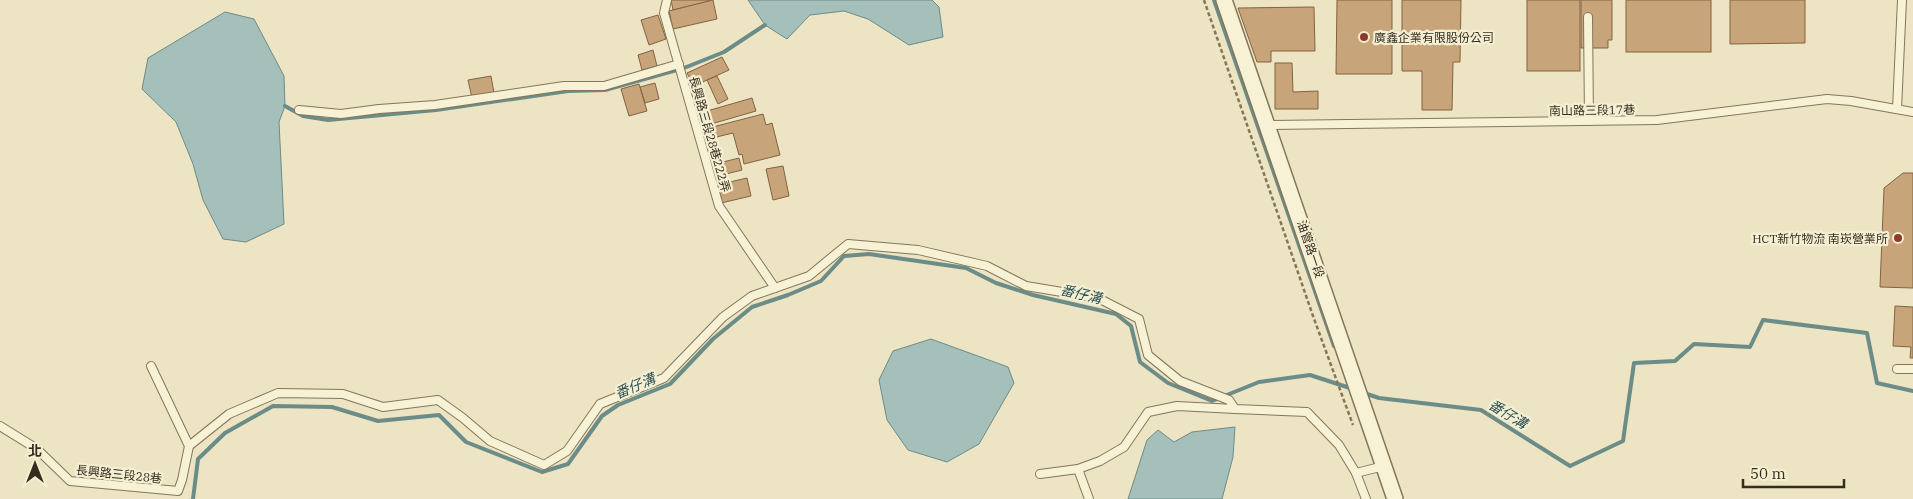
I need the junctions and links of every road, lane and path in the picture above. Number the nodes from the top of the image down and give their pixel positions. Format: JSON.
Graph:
{"nodes":[{"id":1,"x":667,"y":0,"type":"edge"},
{"id":2,"x":1204,"y":0,"type":"edge"},
{"id":3,"x":1224,"y":0,"type":"edge"},
{"id":4,"x":1902,"y":0,"type":"edge"},
{"id":5,"x":1588,"y":16,"type":"dead end"},
{"id":6,"x":679,"y":64,"type":"junction"},
{"id":7,"x":1897,"y":109,"type":"junction"},
{"id":8,"x":300,"y":110,"type":"dead end"},
{"id":9,"x":1913,"y":112,"type":"edge"},
{"id":10,"x":1589,"y":121,"type":"junction"},
{"id":11,"x":1268,"y":125,"type":"junction"},
{"id":12,"x":775,"y":288,"type":"junction"},
{"id":13,"x":151,"y":366,"type":"dead end"},
{"id":14,"x":1897,"y":369,"type":"dead end"},
{"id":15,"x":1913,"y":369,"type":"edge"},
{"id":16,"x":1340,"y":390,"type":"dead end"},
{"id":17,"x":1235,"y":409,"type":"junction"},
{"id":18,"x":0,"y":426,"type":"edge"},
{"id":19,"x":189,"y":446,"type":"junction"},
{"id":20,"x":1384,"y":466,"type":"junction"},
{"id":21,"x":1078,"y":470,"type":"junction"},
{"id":22,"x":1356,"y":473,"type":"junction"},
{"id":23,"x":1040,"y":474,"type":"dead end"},
{"id":24,"x":1090,"y":499,"type":"edge"},
{"id":25,"x":1366,"y":499,"type":"edge"},
{"id":26,"x":1395,"y":499,"type":"edge"}],
"edges":[{"from":1,"to":6,"type":"lane","name":"長興路三段28巷222弄"},
{"from":2,"to":16,"type":"path"},
{"from":3,"to":11,"type":"street","name":"油管路一段"},
{"from":4,"to":7,"type":"lane"},
{"from":5,"to":10,"type":"lane"},
{"from":6,"to":8,"type":"lane"},
{"from":6,"to":12,"type":"lane","name":"長興路三段28巷222弄"},
{"from":7,"to":9,"type":"lane","name":"南山路三段17巷"},
{"from":7,"to":10,"type":"lane","name":"南山路三段17巷"},
{"from":10,"to":11,"type":"lane","name":"南山路三段17巷"},
{"from":11,"to":20,"type":"street","name":"油管路一段"},
{"from":12,"to":17,"type":"lane"},
{"from":12,"to":19,"type":"lane"},
{"from":13,"to":19,"type":"lane"},
{"from":14,"to":15,"type":"lane"},
{"from":17,"to":21,"type":"lane"},
{"from":17,"to":22,"type":"lane"},
{"from":18,"to":19,"type":"lane","name":"長興路三段28巷"},
{"from":20,"to":22,"type":"lane"},
{"from":20,"to":26,"type":"street","name":"油管路一段"},
{"from":21,"to":23,"type":"lane"},
{"from":21,"to":24,"type":"lane"},
{"from":22,"to":25,"type":"lane"}]}
